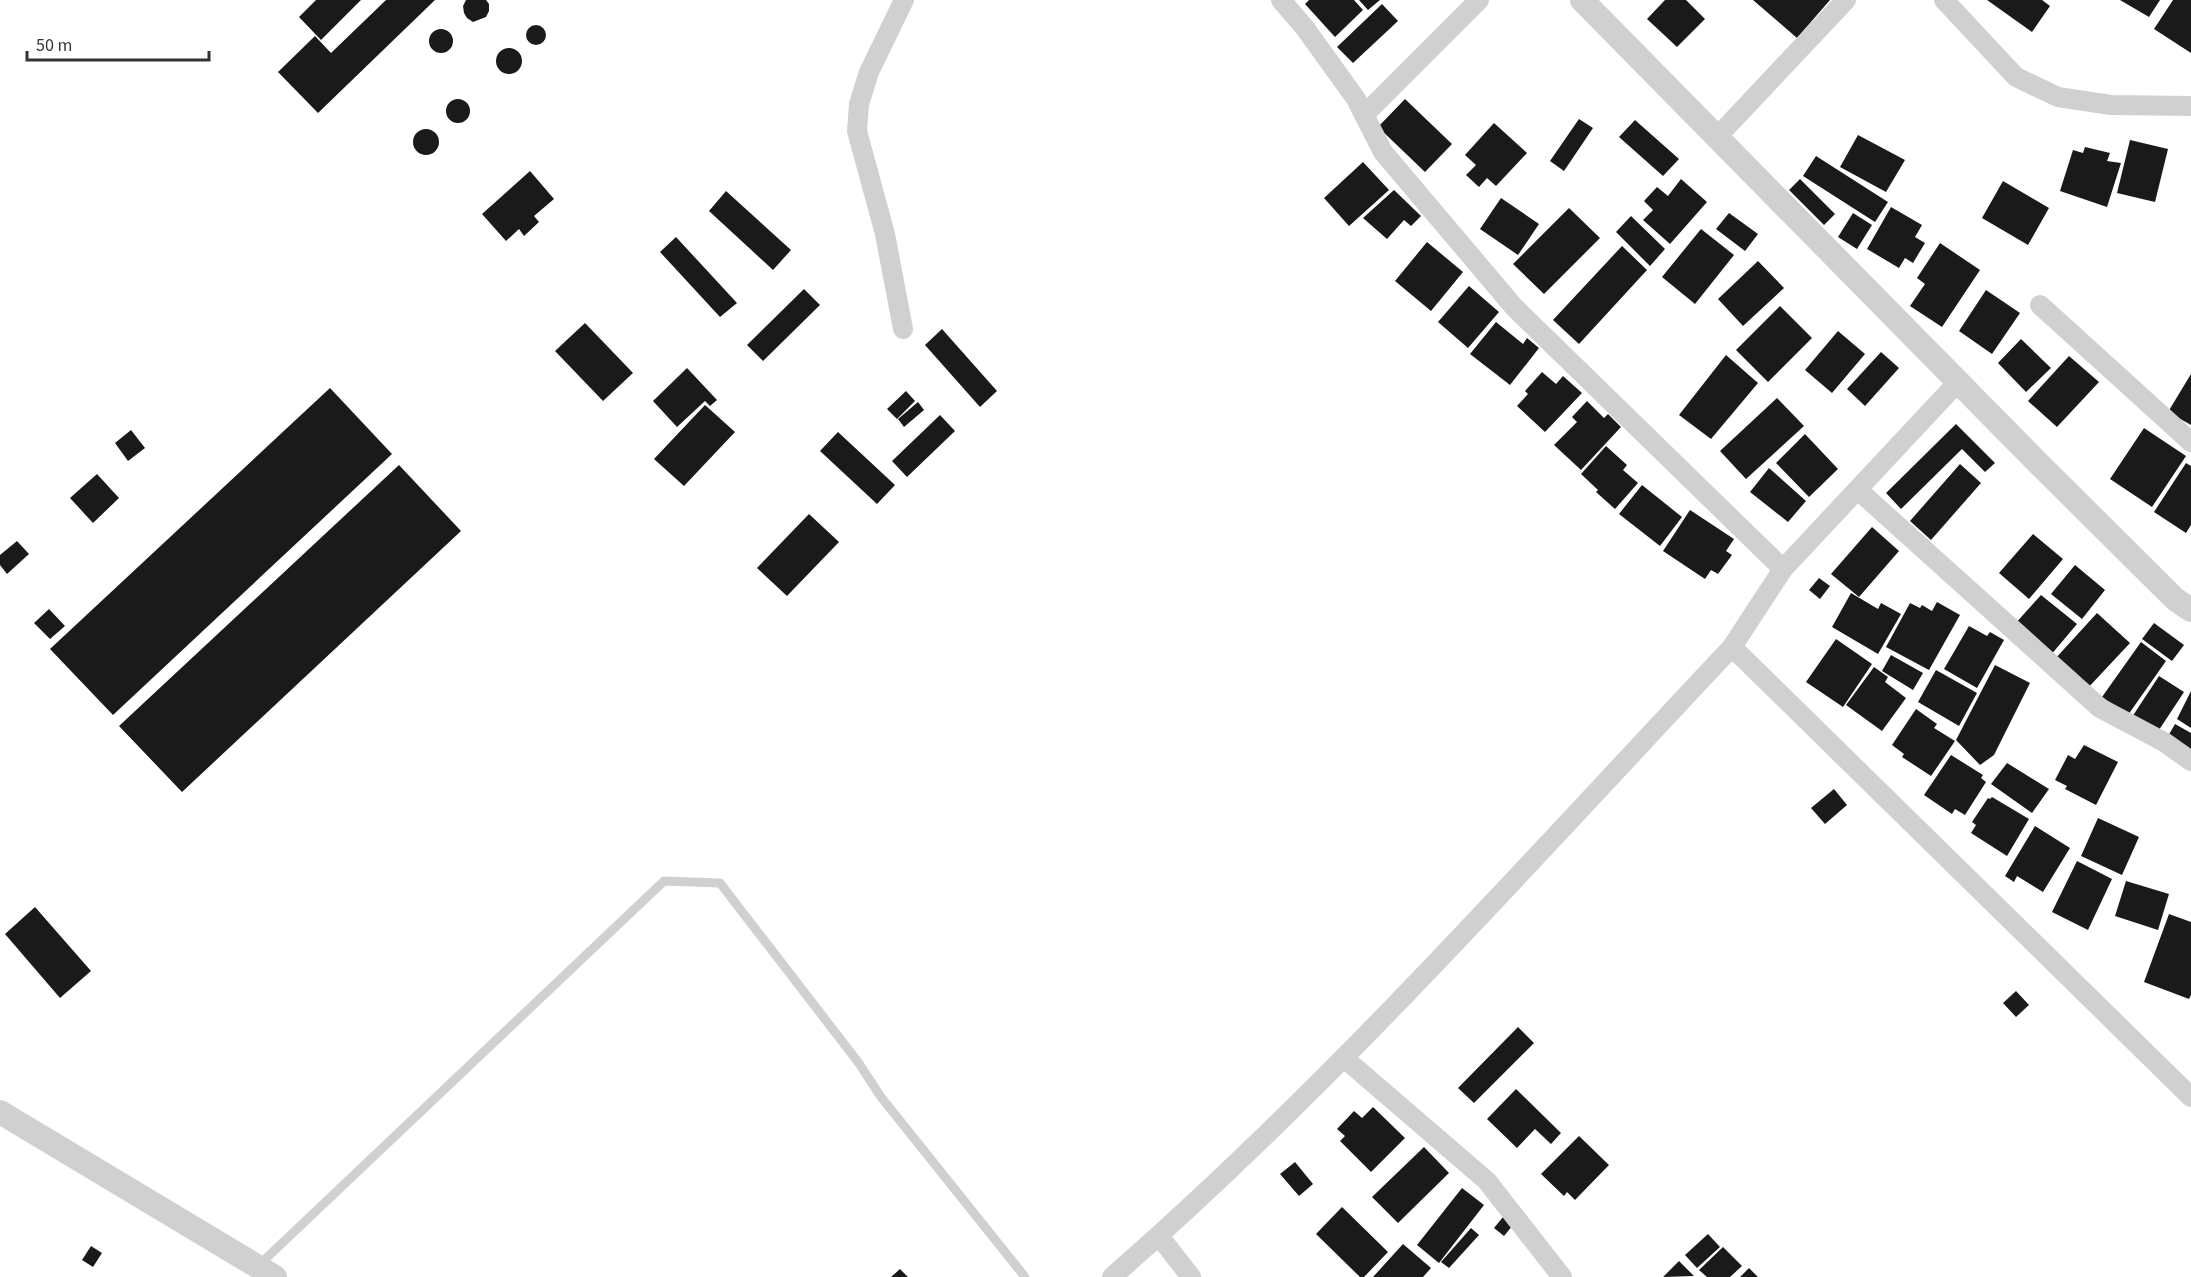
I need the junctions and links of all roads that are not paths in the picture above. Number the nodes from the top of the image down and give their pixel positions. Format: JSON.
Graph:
{"nodes":[{"id":1,"x":904,"y":0,"type":"edge"},
{"id":2,"x":1281,"y":0,"type":"edge"},
{"id":3,"x":1479,"y":0,"type":"edge"},
{"id":4,"x":1582,"y":0,"type":"edge"},
{"id":5,"x":1846,"y":0,"type":"edge"},
{"id":6,"x":1944,"y":0,"type":"edge"},
{"id":7,"x":2191,"y":106,"type":"edge"},
{"id":8,"x":1364,"y":115,"type":"junction"},
{"id":9,"x":1717,"y":136,"type":"junction"},
{"id":10,"x":2040,"y":305,"type":"dead end"},
{"id":11,"x":903,"y":329,"type":"dead end"},
{"id":12,"x":1958,"y":382,"type":"junction"},
{"id":13,"x":2191,"y":442,"type":"edge"},
{"id":14,"x":1858,"y":490,"type":"junction"},
{"id":15,"x":1783,"y":569,"type":"junction"},
{"id":16,"x":2191,"y":610,"type":"edge"},
{"id":17,"x":1732,"y":647,"type":"junction"},
{"id":18,"x":2191,"y":761,"type":"edge"},
{"id":19,"x":1344,"y":1058,"type":"junction"},
{"id":20,"x":2191,"y":1098,"type":"edge"},
{"id":21,"x":0,"y":1112,"type":"edge"},
{"id":22,"x":1159,"y":1236,"type":"junction"},
{"id":23,"x":266,"y":1271,"type":"edge"},
{"id":24,"x":1025,"y":1277,"type":"edge"},
{"id":25,"x":1112,"y":1277,"type":"edge"},
{"id":26,"x":1191,"y":1277,"type":"edge"},
{"id":27,"x":1562,"y":1277,"type":"edge"}],
"edges":[{"from":1,"to":11,"type":"street"},
{"from":2,"to":8,"type":"street"},
{"from":3,"to":8,"type":"street"},
{"from":4,"to":9,"type":"street"},
{"from":5,"to":9,"type":"street"},
{"from":6,"to":7,"type":"street"},
{"from":8,"to":15,"type":"street"},
{"from":9,"to":12,"type":"street"},
{"from":10,"to":13,"type":"street"},
{"from":12,"to":14,"type":"street"},
{"from":12,"to":16,"type":"street"},
{"from":14,"to":15,"type":"street"},
{"from":14,"to":18,"type":"street"},
{"from":15,"to":17,"type":"street"},
{"from":17,"to":19,"type":"street"},
{"from":17,"to":20,"type":"street"},
{"from":19,"to":22,"type":"street"},
{"from":19,"to":27,"type":"street"},
{"from":21,"to":23,"type":"street"},
{"from":22,"to":25,"type":"street"},
{"from":22,"to":26,"type":"street"},
{"from":23,"to":24,"type":"lane"}]}
